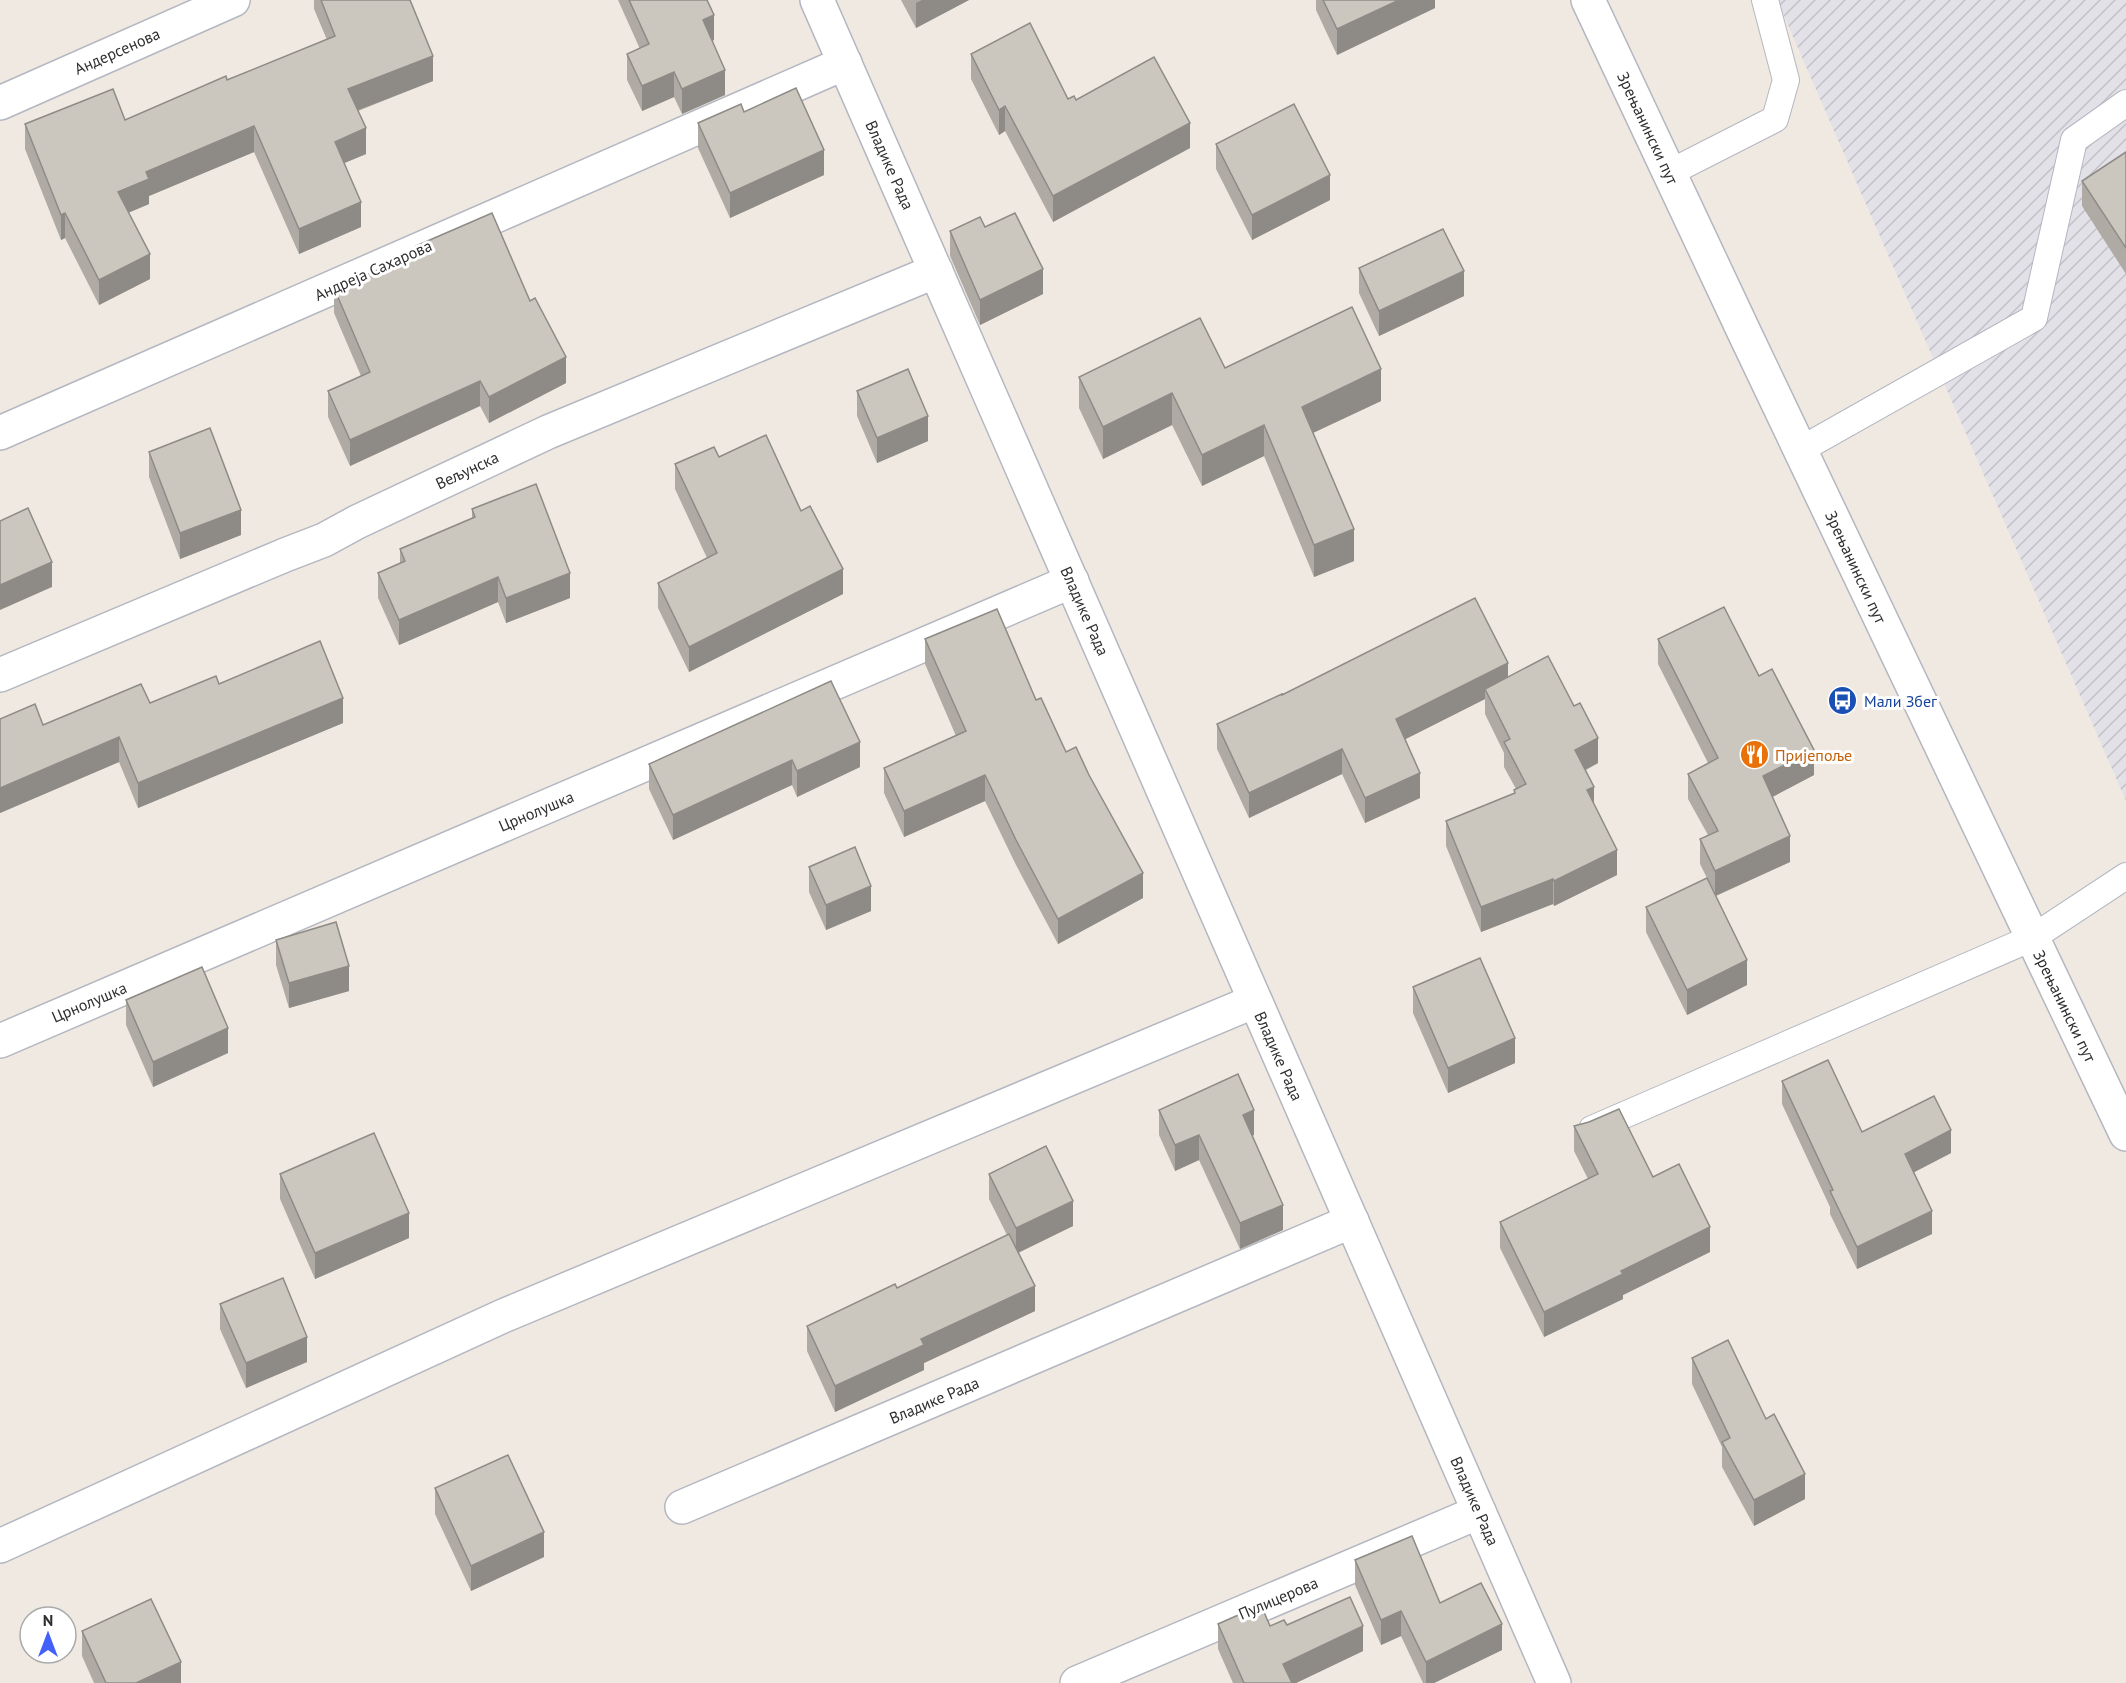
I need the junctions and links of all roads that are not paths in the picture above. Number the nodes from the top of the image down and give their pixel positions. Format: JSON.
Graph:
{"nodes":[{"id":1,"x":233,"y":0,"type":"edge"},
{"id":2,"x":817,"y":0,"type":"edge"},
{"id":3,"x":1588,"y":0,"type":"edge"},
{"id":4,"x":1765,"y":0,"type":"edge"},
{"id":5,"x":845,"y":63,"type":"junction"},
{"id":6,"x":0,"y":103,"type":"edge"},
{"id":7,"x":2126,"y":103,"type":"edge"},
{"id":8,"x":1669,"y":173,"type":"junction"},
{"id":9,"x":936,"y":272,"type":"junction"},
{"id":10,"x":0,"y":433,"type":"edge"},
{"id":11,"x":1800,"y":450,"type":"junction"},
{"id":12,"x":1072,"y":581,"type":"junction"},
{"id":13,"x":0,"y":675,"type":"edge"},
{"id":14,"x":2126,"y":876,"type":"edge"},
{"id":15,"x":2032,"y":938,"type":"junction"},
{"id":16,"x":1255,"y":1000,"type":"junction"},
{"id":17,"x":0,"y":1041,"type":"edge"},
{"id":18,"x":1583,"y":1133,"type":"edge"},
{"id":19,"x":2126,"y":1134,"type":"edge"},
{"id":20,"x":1352,"y":1221,"type":"junction"},
{"id":21,"x":682,"y":1508,"type":"dead end"},
{"id":22,"x":1479,"y":1512,"type":"junction"},
{"id":23,"x":0,"y":1546,"type":"edge"},
{"id":24,"x":1077,"y":1683,"type":"edge"},
{"id":25,"x":1554,"y":1683,"type":"edge"}],
"edges":[{"from":1,"to":6,"type":"street","name":"Андерсенова"},
{"from":2,"to":5,"type":"street","name":"Владике Рада"},
{"from":3,"to":8,"type":"street","name":"Зрењанински пут"},
{"from":4,"to":8,"type":"lane"},
{"from":5,"to":9,"type":"street","name":"Владике Рада"},
{"from":5,"to":10,"type":"street","name":"Андреја Сахарова"},
{"from":7,"to":11,"type":"lane"},
{"from":8,"to":11,"type":"street","name":"Зрењанински пут"},
{"from":9,"to":12,"type":"street","name":"Владике Рада"},
{"from":9,"to":13,"type":"street","name":"Вељунска"},
{"from":11,"to":15,"type":"street","name":"Зрењанински пут"},
{"from":12,"to":16,"type":"street","name":"Владике Рада"},
{"from":12,"to":17,"type":"street","name":"Црнолушка"},
{"from":14,"to":15,"type":"lane"},
{"from":15,"to":18,"type":"lane"},
{"from":15,"to":19,"type":"street","name":"Зрењанински пут"},
{"from":16,"to":20,"type":"street","name":"Владике Рада"},
{"from":16,"to":23,"type":"street"},
{"from":20,"to":21,"type":"street","name":"Владике Рада"},
{"from":20,"to":22,"type":"street","name":"Владике Рада"},
{"from":22,"to":24,"type":"street","name":"Пулицерова"},
{"from":22,"to":25,"type":"street","name":"Владике Рада"}]}
